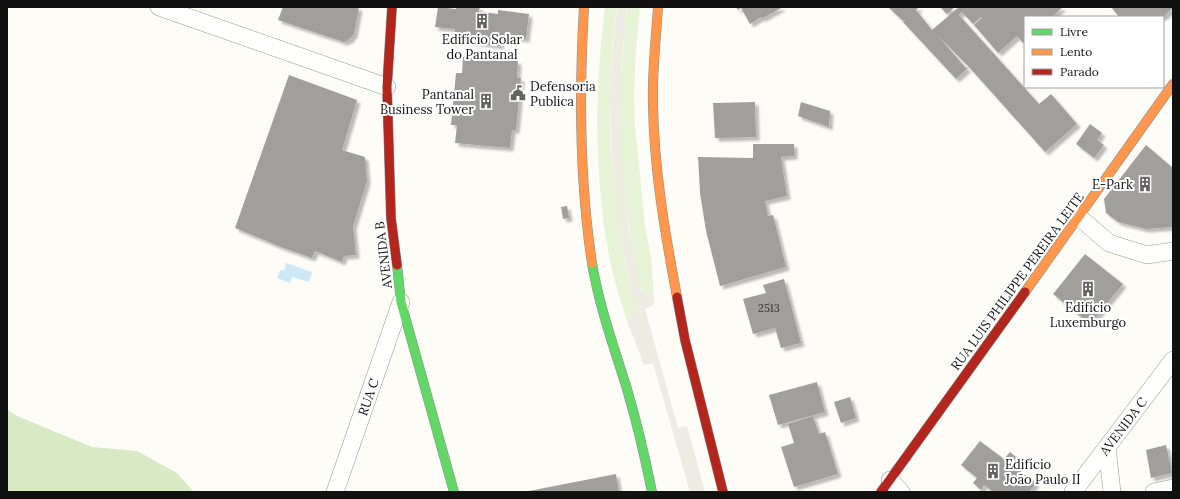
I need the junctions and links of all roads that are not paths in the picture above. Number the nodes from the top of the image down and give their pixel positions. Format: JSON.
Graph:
{"nodes":[{"id":1,"x":159,"y":7,"type":"edge"},
{"id":2,"x":392,"y":7,"type":"edge"},
{"id":3,"x":584,"y":7,"type":"edge"},
{"id":4,"x":658,"y":7,"type":"edge"},
{"id":5,"x":1173,"y":84,"type":"edge"},
{"id":6,"x":387,"y":87,"type":"junction"},
{"id":7,"x":1079,"y":217,"type":"junction"},
{"id":8,"x":1173,"y":251,"type":"edge"},
{"id":9,"x":401,"y":302,"type":"junction"},
{"id":10,"x":1173,"y":360,"type":"edge"},
{"id":11,"x":1107,"y":447,"type":"junction"},
{"id":12,"x":891,"y":488,"type":"edge"},
{"id":13,"x":1173,"y":488,"type":"edge"},
{"id":14,"x":335,"y":492,"type":"edge"},
{"id":15,"x":454,"y":492,"type":"edge"},
{"id":16,"x":652,"y":492,"type":"edge"},
{"id":17,"x":723,"y":492,"type":"edge"},
{"id":18,"x":1073,"y":492,"type":"edge"},
{"id":19,"x":1112,"y":492,"type":"edge"},
{"id":20,"x":1154,"y":492,"type":"edge"}],
"edges":[{"from":1,"to":6,"type":"street"},
{"from":2,"to":6,"type":"street","name":"AVENIDA B"},
{"from":3,"to":16,"type":"street"},
{"from":4,"to":17,"type":"street"},
{"from":5,"to":7,"type":"street","name":"RUA LUIS PHILIPPE PEREIRA LEITE"},
{"from":6,"to":9,"type":"street","name":"AVENIDA B"},
{"from":7,"to":8,"type":"street"},
{"from":7,"to":12,"type":"street","name":"RUA LUIS PHILIPPE PEREIRA LEITE"},
{"from":9,"to":14,"type":"street","name":"RUA C"},
{"from":9,"to":15,"type":"street","name":"AVENIDA B"},
{"from":10,"to":11,"type":"street","name":"AVENIDA C"},
{"from":11,"to":18,"type":"street","name":"AVENIDA C"},
{"from":11,"to":19,"type":"street"},
{"from":13,"to":20,"type":"street"}]}
